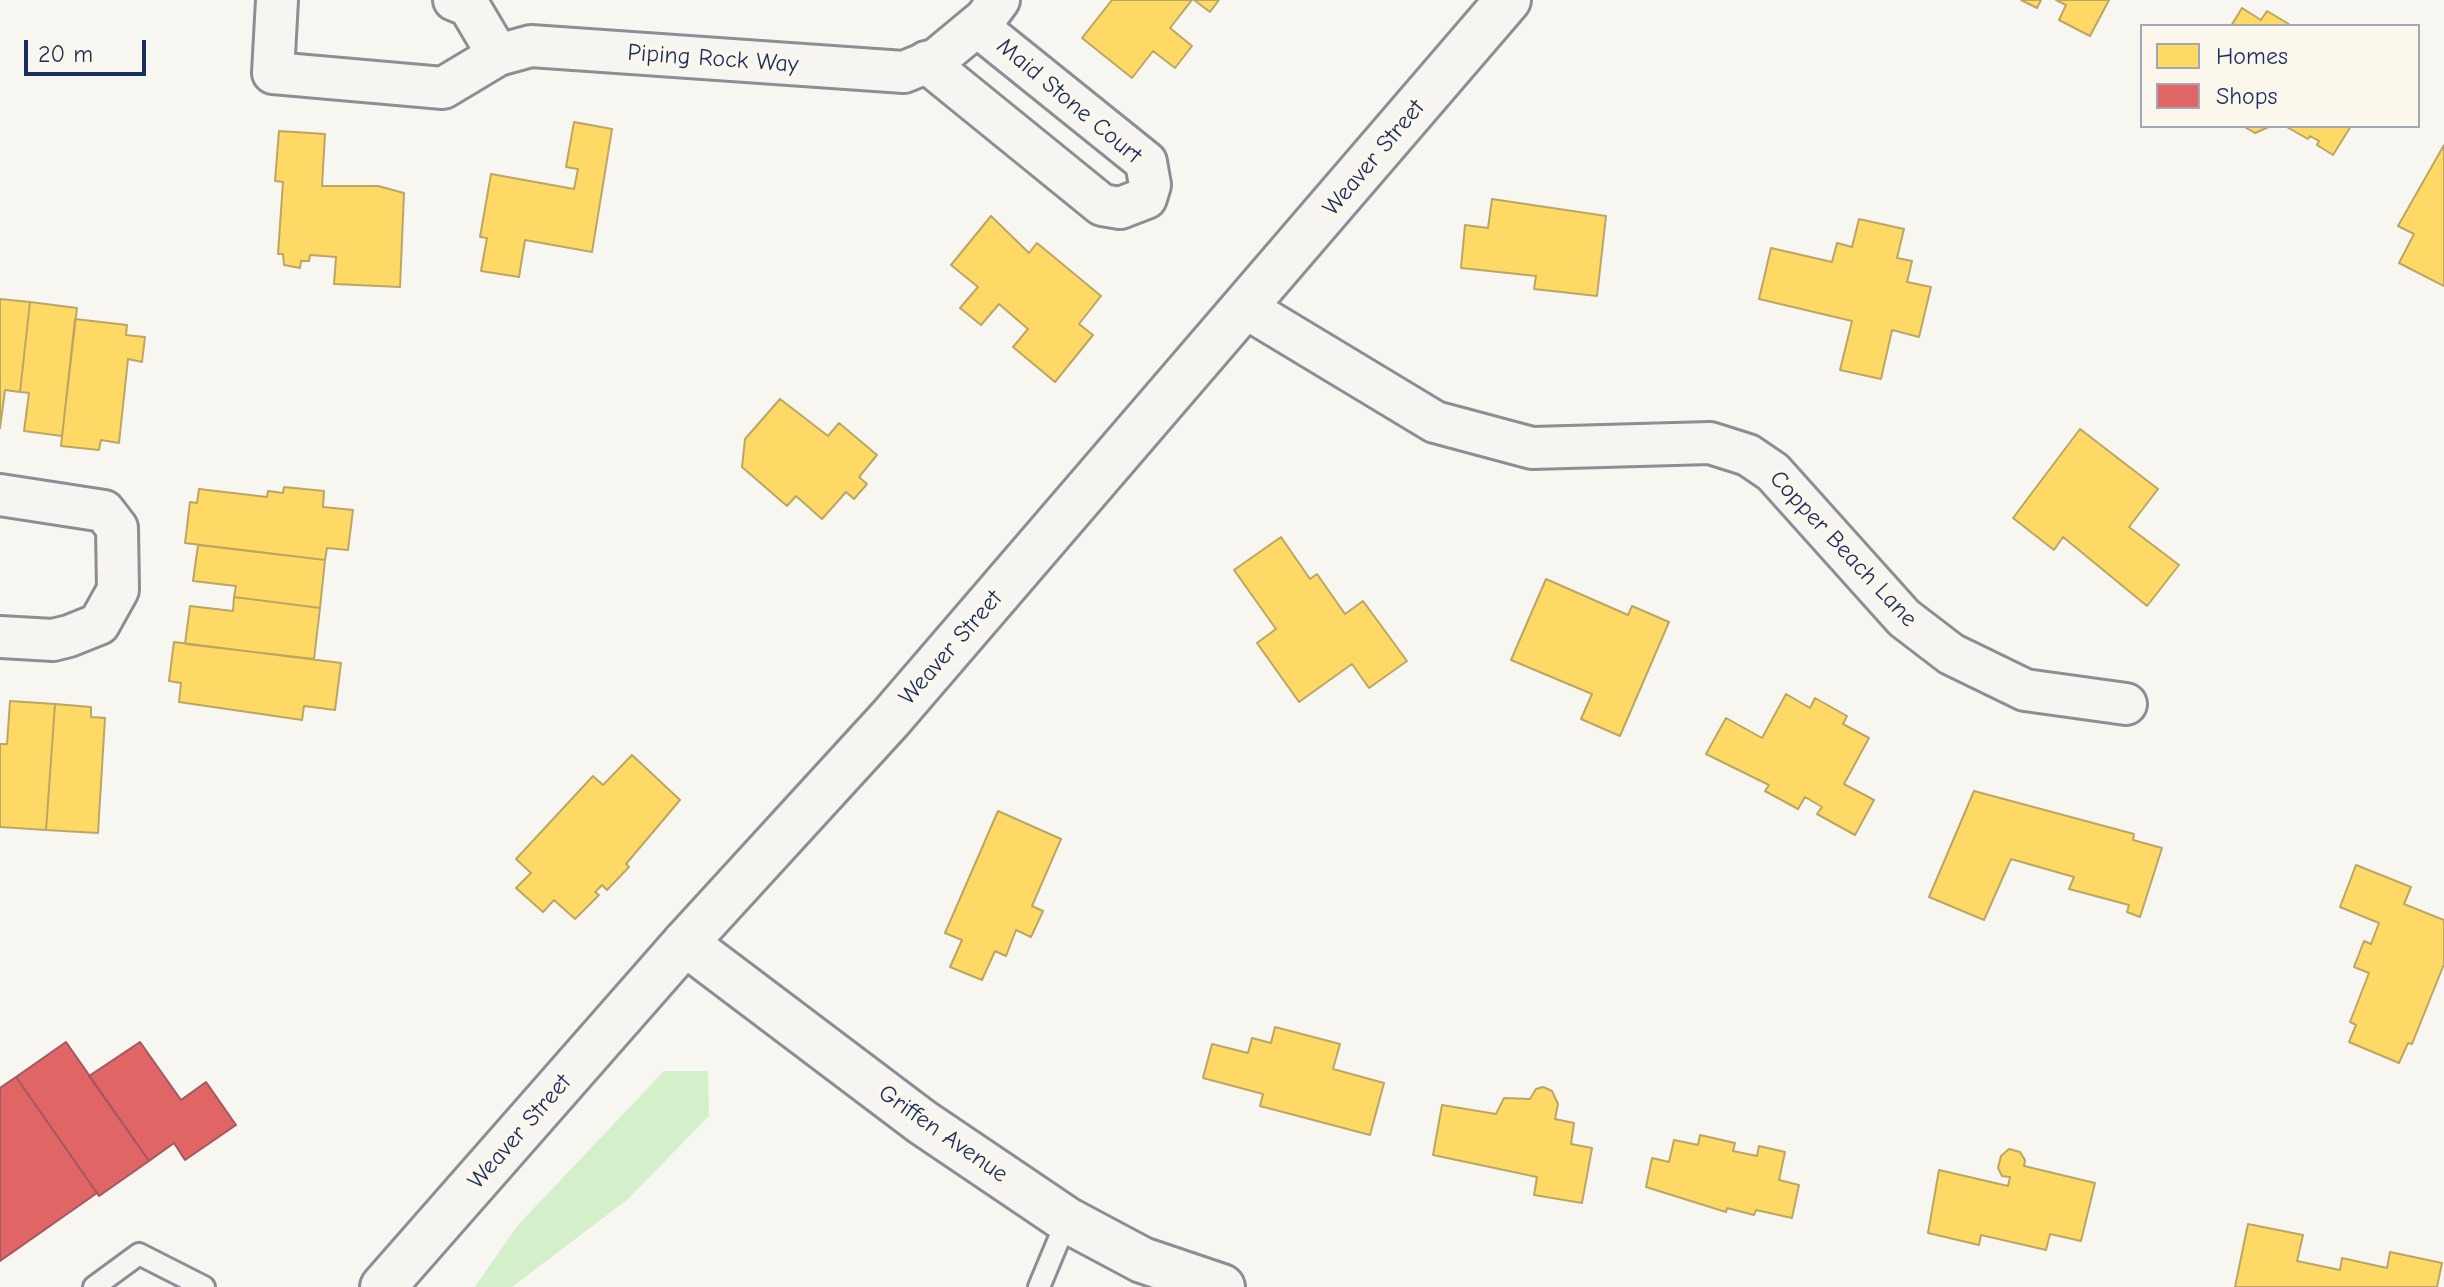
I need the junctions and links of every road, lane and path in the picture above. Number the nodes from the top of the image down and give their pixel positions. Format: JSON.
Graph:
{"nodes":[{"id":1,"x":277,"y":0,"type":"edge"},
{"id":2,"x":454,"y":0,"type":"edge"},
{"id":3,"x":1508,"y":0,"type":"edge"},
{"id":4,"x":988,"y":13,"type":"edge"},
{"id":5,"x":498,"y":55,"type":"junction"},
{"id":6,"x":926,"y":62,"type":"junction"},
{"id":7,"x":1246,"y":308,"type":"junction"},
{"id":8,"x":0,"y":495,"type":"edge"},
{"id":9,"x":0,"y":637,"type":"edge"},
{"id":10,"x":2126,"y":704,"type":"dead end"},
{"id":11,"x":685,"y":943,"type":"junction"},
{"id":12,"x":1067,"y":1220,"type":"junction"},
{"id":13,"x":94,"y":1287,"type":"edge"},
{"id":14,"x":204,"y":1287,"type":"edge"},
{"id":15,"x":383,"y":1287,"type":"edge"},
{"id":16,"x":1039,"y":1287,"type":"edge"},
{"id":17,"x":1222,"y":1287,"type":"edge"}],
"edges":[{"from":1,"to":5,"type":"street","name":"Piping Rock Way"},
{"from":2,"to":5,"type":"street"},
{"from":3,"to":7,"type":"main road","name":"Weaver Street"},
{"from":4,"to":6,"type":"street","name":"Piping Rock Way"},
{"from":4,"to":6,"type":"street","name":"Maid Stone Court"},
{"from":5,"to":6,"type":"street","name":"Piping Rock Way"},
{"from":7,"to":10,"type":"street","name":"Copper Beach Lane"},
{"from":7,"to":11,"type":"main road","name":"Weaver Street"},
{"from":8,"to":9,"type":"street"},
{"from":11,"to":12,"type":"main road","name":"Griffen Avenue"},
{"from":11,"to":15,"type":"main road","name":"Weaver Street"},
{"from":12,"to":16,"type":"lane"},
{"from":12,"to":17,"type":"main road","name":"Griffen Avenue"},
{"from":13,"to":14,"type":"lane"}]}
